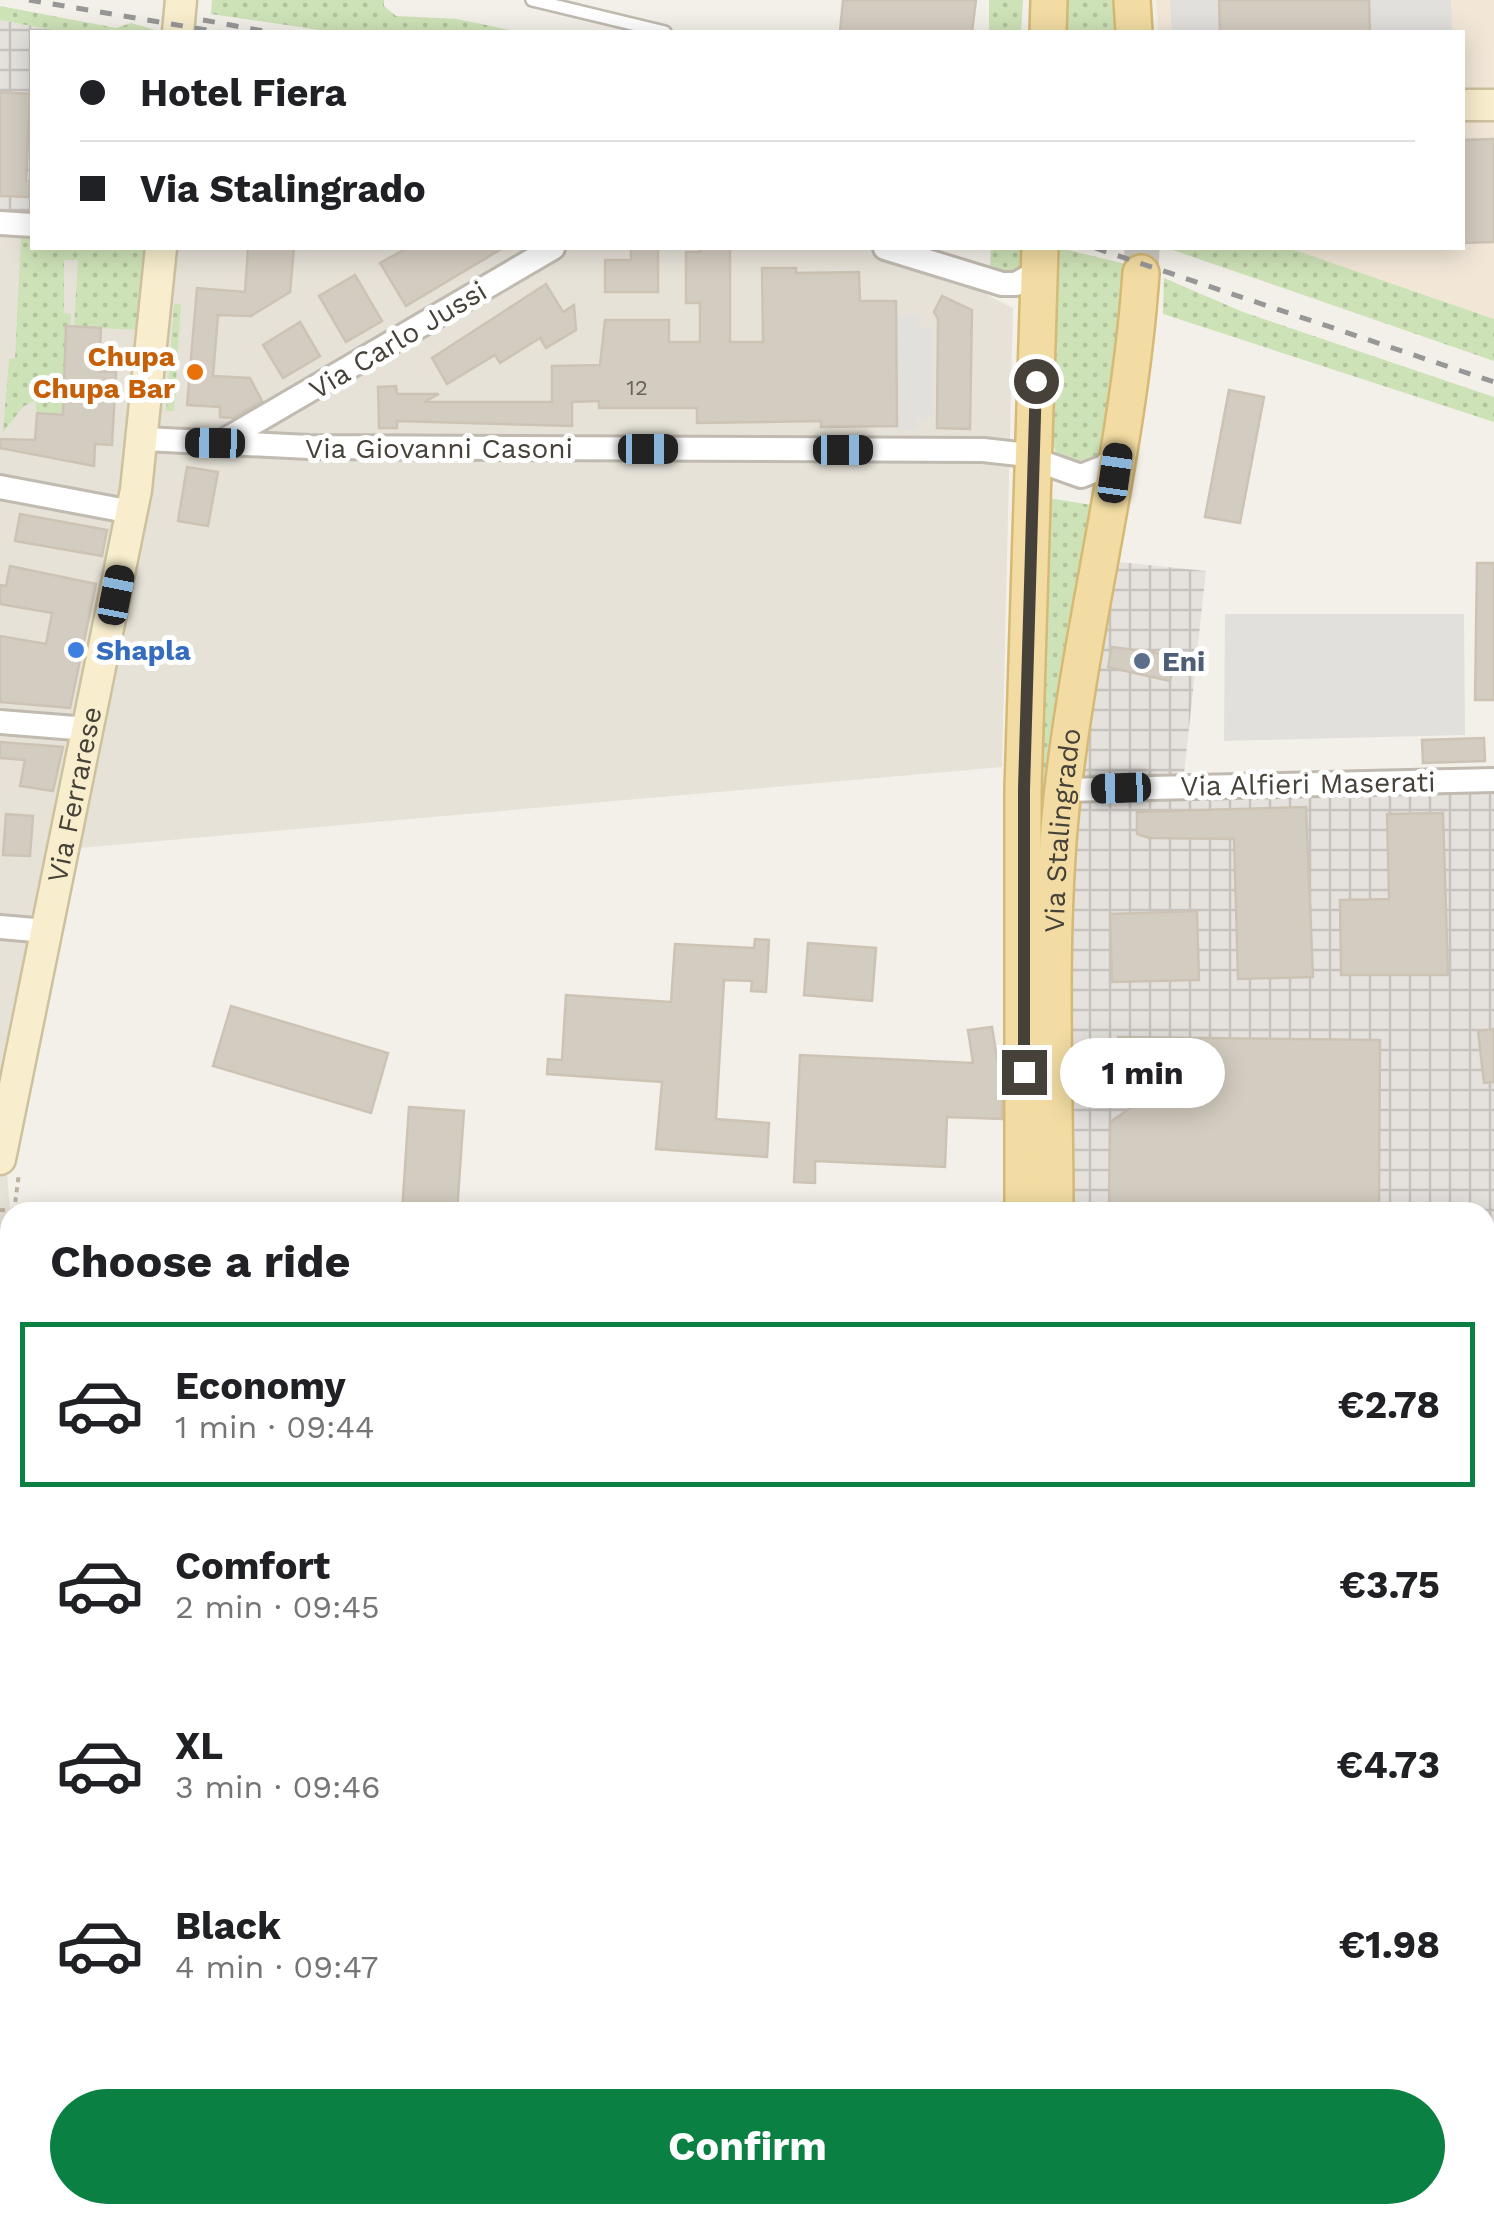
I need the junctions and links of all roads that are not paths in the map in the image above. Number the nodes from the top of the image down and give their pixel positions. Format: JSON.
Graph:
{"nodes":[{"id":1,"x":181,"y":0,"type":"edge"},
{"id":2,"x":532,"y":0,"type":"edge"},
{"id":3,"x":1049,"y":0,"type":"edge"},
{"id":4,"x":1132,"y":0,"type":"edge"},
{"id":5,"x":178,"y":30,"type":"edge"},
{"id":6,"x":657,"y":30,"type":"edge"},
{"id":7,"x":1048,"y":30,"type":"edge"},
{"id":8,"x":1134,"y":30,"type":"edge"},
{"id":9,"x":1494,"y":105,"type":"edge"},
{"id":10,"x":1465,"y":106,"type":"edge"},
{"id":11,"x":0,"y":223,"type":"edge"},
{"id":12,"x":30,"y":225,"type":"edge"},
{"id":13,"x":161,"y":250,"type":"edge"},
{"id":14,"x":550,"y":250,"type":"edge"},
{"id":15,"x":892,"y":250,"type":"edge"},
{"id":16,"x":1040,"y":259,"type":"edge"},
{"id":17,"x":1141,"y":273,"type":"tunnel mouth"},
{"id":18,"x":296,"y":402,"type":"junction"},
{"id":19,"x":144,"y":439,"type":"junction"},
{"id":20,"x":215,"y":443,"type":"junction"},
{"id":21,"x":309,"y":448,"type":"junction"},
{"id":22,"x":1118,"y":452,"type":"junction"},
{"id":23,"x":1033,"y":458,"type":"junction"},
{"id":24,"x":0,"y":487,"type":"edge"},
{"id":25,"x":132,"y":512,"type":"junction"},
{"id":26,"x":0,"y":722,"type":"edge"},
{"id":27,"x":88,"y":729,"type":"junction"},
{"id":28,"x":1494,"y":780,"type":"edge"},
{"id":29,"x":1063,"y":790,"type":"junction"},
{"id":30,"x":0,"y":927,"type":"edge"},
{"id":31,"x":46,"y":931,"type":"junction"},
{"id":32,"x":0,"y":1159,"type":"edge"},
{"id":33,"x":1023,"y":1202,"type":"edge"},
{"id":34,"x":1055,"y":1202,"type":"edge"}],
"edges":[{"from":1,"to":5,"type":"main road"},
{"from":2,"to":6,"type":"lane"},
{"from":3,"to":7,"type":"main road"},
{"from":4,"to":8,"type":"main road"},
{"from":9,"to":10,"type":"main road"},
{"from":11,"to":12,"type":"street"},
{"from":13,"to":19,"type":"main road","name":"Via Ferrarese"},
{"from":14,"to":18,"type":"street","name":"Via Carlo Jussi"},
{"from":15,"to":16,"type":"street"},
{"from":16,"to":23,"type":"main road","name":"Via Stalingrado"},
{"from":17,"to":22,"type":"main road","name":"Via Stalingrado"},
{"from":18,"to":20,"type":"street","name":"Via Carlo Jussi"},
{"from":18,"to":21,"type":"street","name":"Via Carlo Jussi"},
{"from":19,"to":20,"type":"street","name":"Via Giovanni Casoni"},
{"from":19,"to":25,"type":"main road","name":"Via Ferrarese"},
{"from":20,"to":21,"type":"street","name":"Via Giovanni Casoni"},
{"from":21,"to":23,"type":"street","name":"Via Giovanni Casoni"},
{"from":22,"to":23,"type":"street"},
{"from":22,"to":29,"type":"main road","name":"Via Stalingrado"},
{"from":23,"to":33,"type":"main road","name":"Via Stalingrado"},
{"from":24,"to":25,"type":"street"},
{"from":25,"to":27,"type":"main road","name":"Via Ferrarese"},
{"from":26,"to":27,"type":"street"},
{"from":27,"to":31,"type":"main road","name":"Via Ferrarese"},
{"from":28,"to":29,"type":"street","name":"Via Alfieri Maserati"},
{"from":29,"to":34,"type":"main road","name":"Via Stalingrado"},
{"from":30,"to":31,"type":"street"},
{"from":31,"to":32,"type":"main road","name":"Via Ferrarese"}]}
